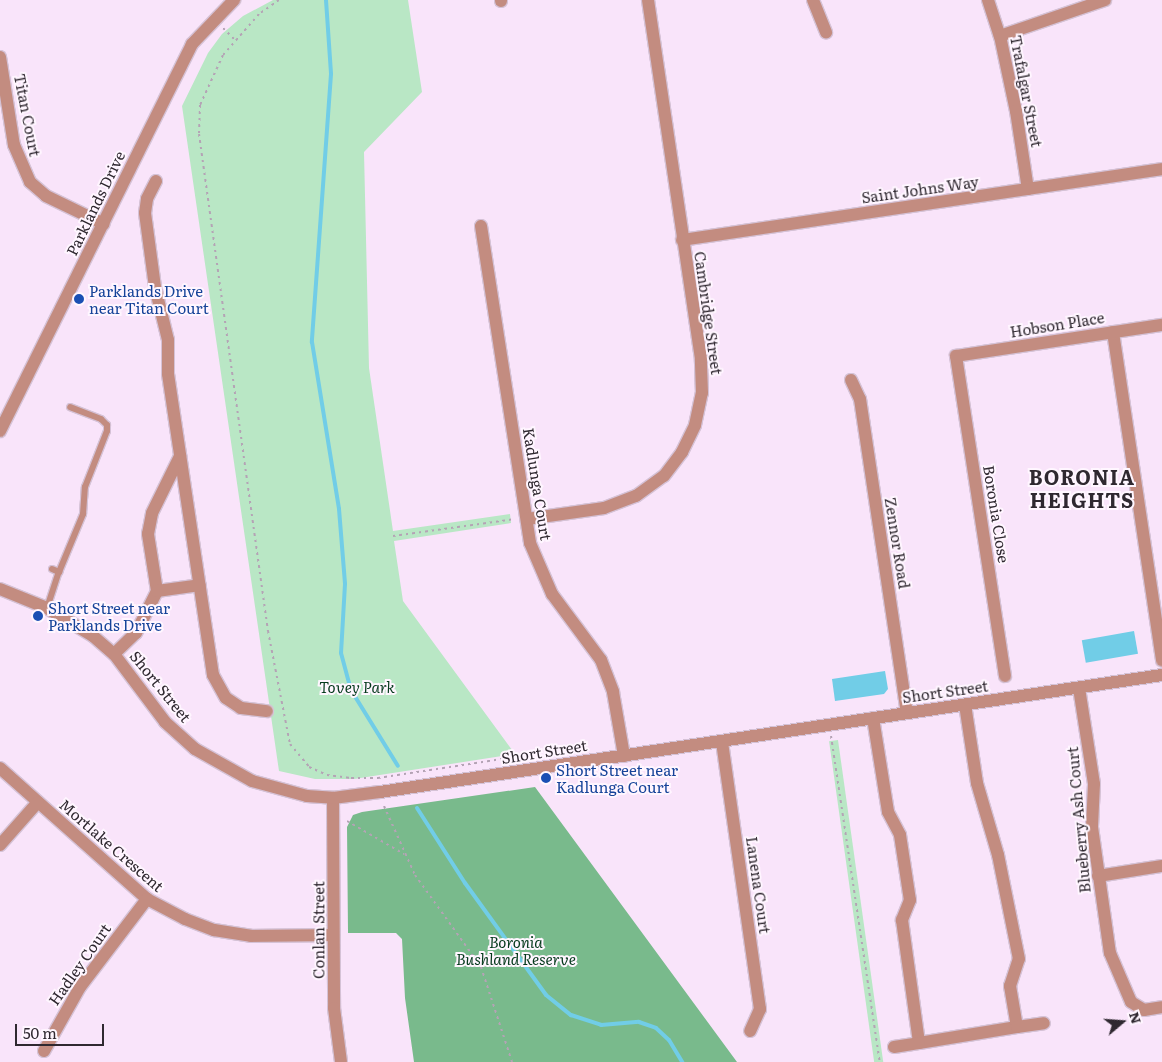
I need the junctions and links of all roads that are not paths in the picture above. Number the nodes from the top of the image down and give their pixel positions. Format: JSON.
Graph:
{"nodes":[{"id":1,"x":232,"y":0,"type":"edge"},
{"id":2,"x":648,"y":0,"type":"edge"},
{"id":3,"x":813,"y":0,"type":"edge"},
{"id":4,"x":988,"y":0,"type":"edge"},
{"id":5,"x":1104,"y":0,"type":"edge"},
{"id":6,"x":826,"y":32,"type":"dead end"},
{"id":7,"x":1000,"y":36,"type":"junction"},
{"id":8,"x":0,"y":57,"type":"edge"},
{"id":9,"x":1162,"y":169,"type":"edge"},
{"id":10,"x":156,"y":181,"type":"dead end"},
{"id":11,"x":1028,"y":189,"type":"junction"},
{"id":12,"x":104,"y":224,"type":"junction"},
{"id":13,"x":481,"y":226,"type":"dead end"},
{"id":14,"x":682,"y":240,"type":"junction"},
{"id":15,"x":1162,"y":325,"type":"edge"},
{"id":16,"x":1113,"y":332,"type":"junction"},
{"id":17,"x":956,"y":356,"type":"joint"},
{"id":18,"x":851,"y":380,"type":"dead end"},
{"id":19,"x":70,"y":407,"type":"dead end"},
{"id":20,"x":0,"y":431,"type":"edge"},
{"id":21,"x":180,"y":456,"type":"junction"},
{"id":22,"x":527,"y":519,"type":"junction"},
{"id":23,"x":200,"y":585,"type":"junction"},
{"id":24,"x":0,"y":589,"type":"edge"},
{"id":25,"x":157,"y":591,"type":"junction"},
{"id":26,"x":47,"y":608,"type":"junction"},
{"id":27,"x":114,"y":654,"type":"junction"},
{"id":28,"x":1162,"y":660,"type":"edge"},
{"id":29,"x":1162,"y":675,"type":"edge"},
{"id":30,"x":1005,"y":676,"type":"dead end"},
{"id":31,"x":1079,"y":688,"type":"junction"},
{"id":32,"x":965,"y":705,"type":"junction"},
{"id":33,"x":267,"y":711,"type":"dead end"},
{"id":34,"x":908,"y":713,"type":"junction"},
{"id":35,"x":874,"y":718,"type":"junction"},
{"id":36,"x":722,"y":742,"type":"junction"},
{"id":37,"x":624,"y":756,"type":"junction"},
{"id":38,"x":0,"y":768,"type":"edge"},
{"id":39,"x":333,"y":798,"type":"junction"},
{"id":40,"x":38,"y":802,"type":"junction"},
{"id":41,"x":0,"y":845,"type":"edge"},
{"id":42,"x":1162,"y":866,"type":"edge"},
{"id":43,"x":1098,"y":876,"type":"junction"},
{"id":44,"x":146,"y":899,"type":"junction"},
{"id":45,"x":333,"y":935,"type":"junction"},
{"id":46,"x":1162,"y":1007,"type":"edge"},
{"id":47,"x":1044,"y":1022,"type":"dead end"},
{"id":48,"x":1017,"y":1027,"type":"junction"},
{"id":49,"x":750,"y":1031,"type":"dead end"},
{"id":50,"x":919,"y":1043,"type":"junction"},
{"id":51,"x":894,"y":1047,"type":"dead end"},
{"id":52,"x":44,"y":1051,"type":"dead end"},
{"id":53,"x":341,"y":1062,"type":"edge"}],
"edges":[{"from":1,"to":12,"type":"street","name":"Parklands Drive"},
{"from":2,"to":14,"type":"street","name":"Cambridge Street"},
{"from":3,"to":6,"type":"street"},
{"from":4,"to":7,"type":"street","name":"Trafalgar Street"},
{"from":5,"to":7,"type":"street"},
{"from":7,"to":11,"type":"street","name":"Trafalgar Street"},
{"from":8,"to":12,"type":"street","name":"Titan Court"},
{"from":9,"to":11,"type":"street","name":"Saint Johns Way"},
{"from":10,"to":21,"type":"street"},
{"from":11,"to":14,"type":"street","name":"Saint Johns Way"},
{"from":12,"to":20,"type":"street","name":"Parklands Drive"},
{"from":13,"to":22,"type":"street","name":"Kadlunga Court"},
{"from":14,"to":22,"type":"street","name":"Cambridge Street"},
{"from":15,"to":16,"type":"street","name":"Hobson Place"},
{"from":16,"to":17,"type":"street","name":"Hobson Place"},
{"from":16,"to":28,"type":"street"},
{"from":17,"to":30,"type":"street","name":"Boronia Close"},
{"from":18,"to":34,"type":"street","name":"Zennor Road"},
{"from":19,"to":26,"type":"lane"},
{"from":21,"to":23,"type":"street"},
{"from":21,"to":25,"type":"street"},
{"from":22,"to":37,"type":"street","name":"Kadlunga Court"},
{"from":23,"to":25,"type":"street"},
{"from":23,"to":33,"type":"street"},
{"from":24,"to":26,"type":"street","name":"Short Street"},
{"from":25,"to":27,"type":"street"},
{"from":26,"to":27,"type":"street","name":"Short Street"},
{"from":27,"to":39,"type":"street","name":"Short Street"},
{"from":29,"to":31,"type":"street","name":"Short Street"},
{"from":31,"to":32,"type":"street","name":"Short Street"},
{"from":31,"to":43,"type":"street","name":"Blueberry Ash Court"},
{"from":32,"to":34,"type":"street","name":"Short Street"},
{"from":32,"to":48,"type":"street"},
{"from":34,"to":35,"type":"street","name":"Short Street"},
{"from":35,"to":36,"type":"street","name":"Short Street"},
{"from":35,"to":50,"type":"street"},
{"from":36,"to":37,"type":"street","name":"Short Street"},
{"from":36,"to":49,"type":"street","name":"Lanena Court"},
{"from":37,"to":39,"type":"street","name":"Short Street"},
{"from":38,"to":40,"type":"street","name":"Mortlake Crescent"},
{"from":39,"to":45,"type":"street","name":"Conlan Street"},
{"from":40,"to":41,"type":"street"},
{"from":40,"to":44,"type":"street","name":"Mortlake Crescent"},
{"from":42,"to":43,"type":"street"},
{"from":43,"to":46,"type":"street","name":"Blueberry Ash Court"},
{"from":44,"to":45,"type":"street","name":"Mortlake Crescent"},
{"from":44,"to":52,"type":"street","name":"Hadley Court"},
{"from":45,"to":53,"type":"street","name":"Conlan Street"},
{"from":47,"to":48,"type":"street"},
{"from":48,"to":50,"type":"street"},
{"from":50,"to":51,"type":"street"}]}
